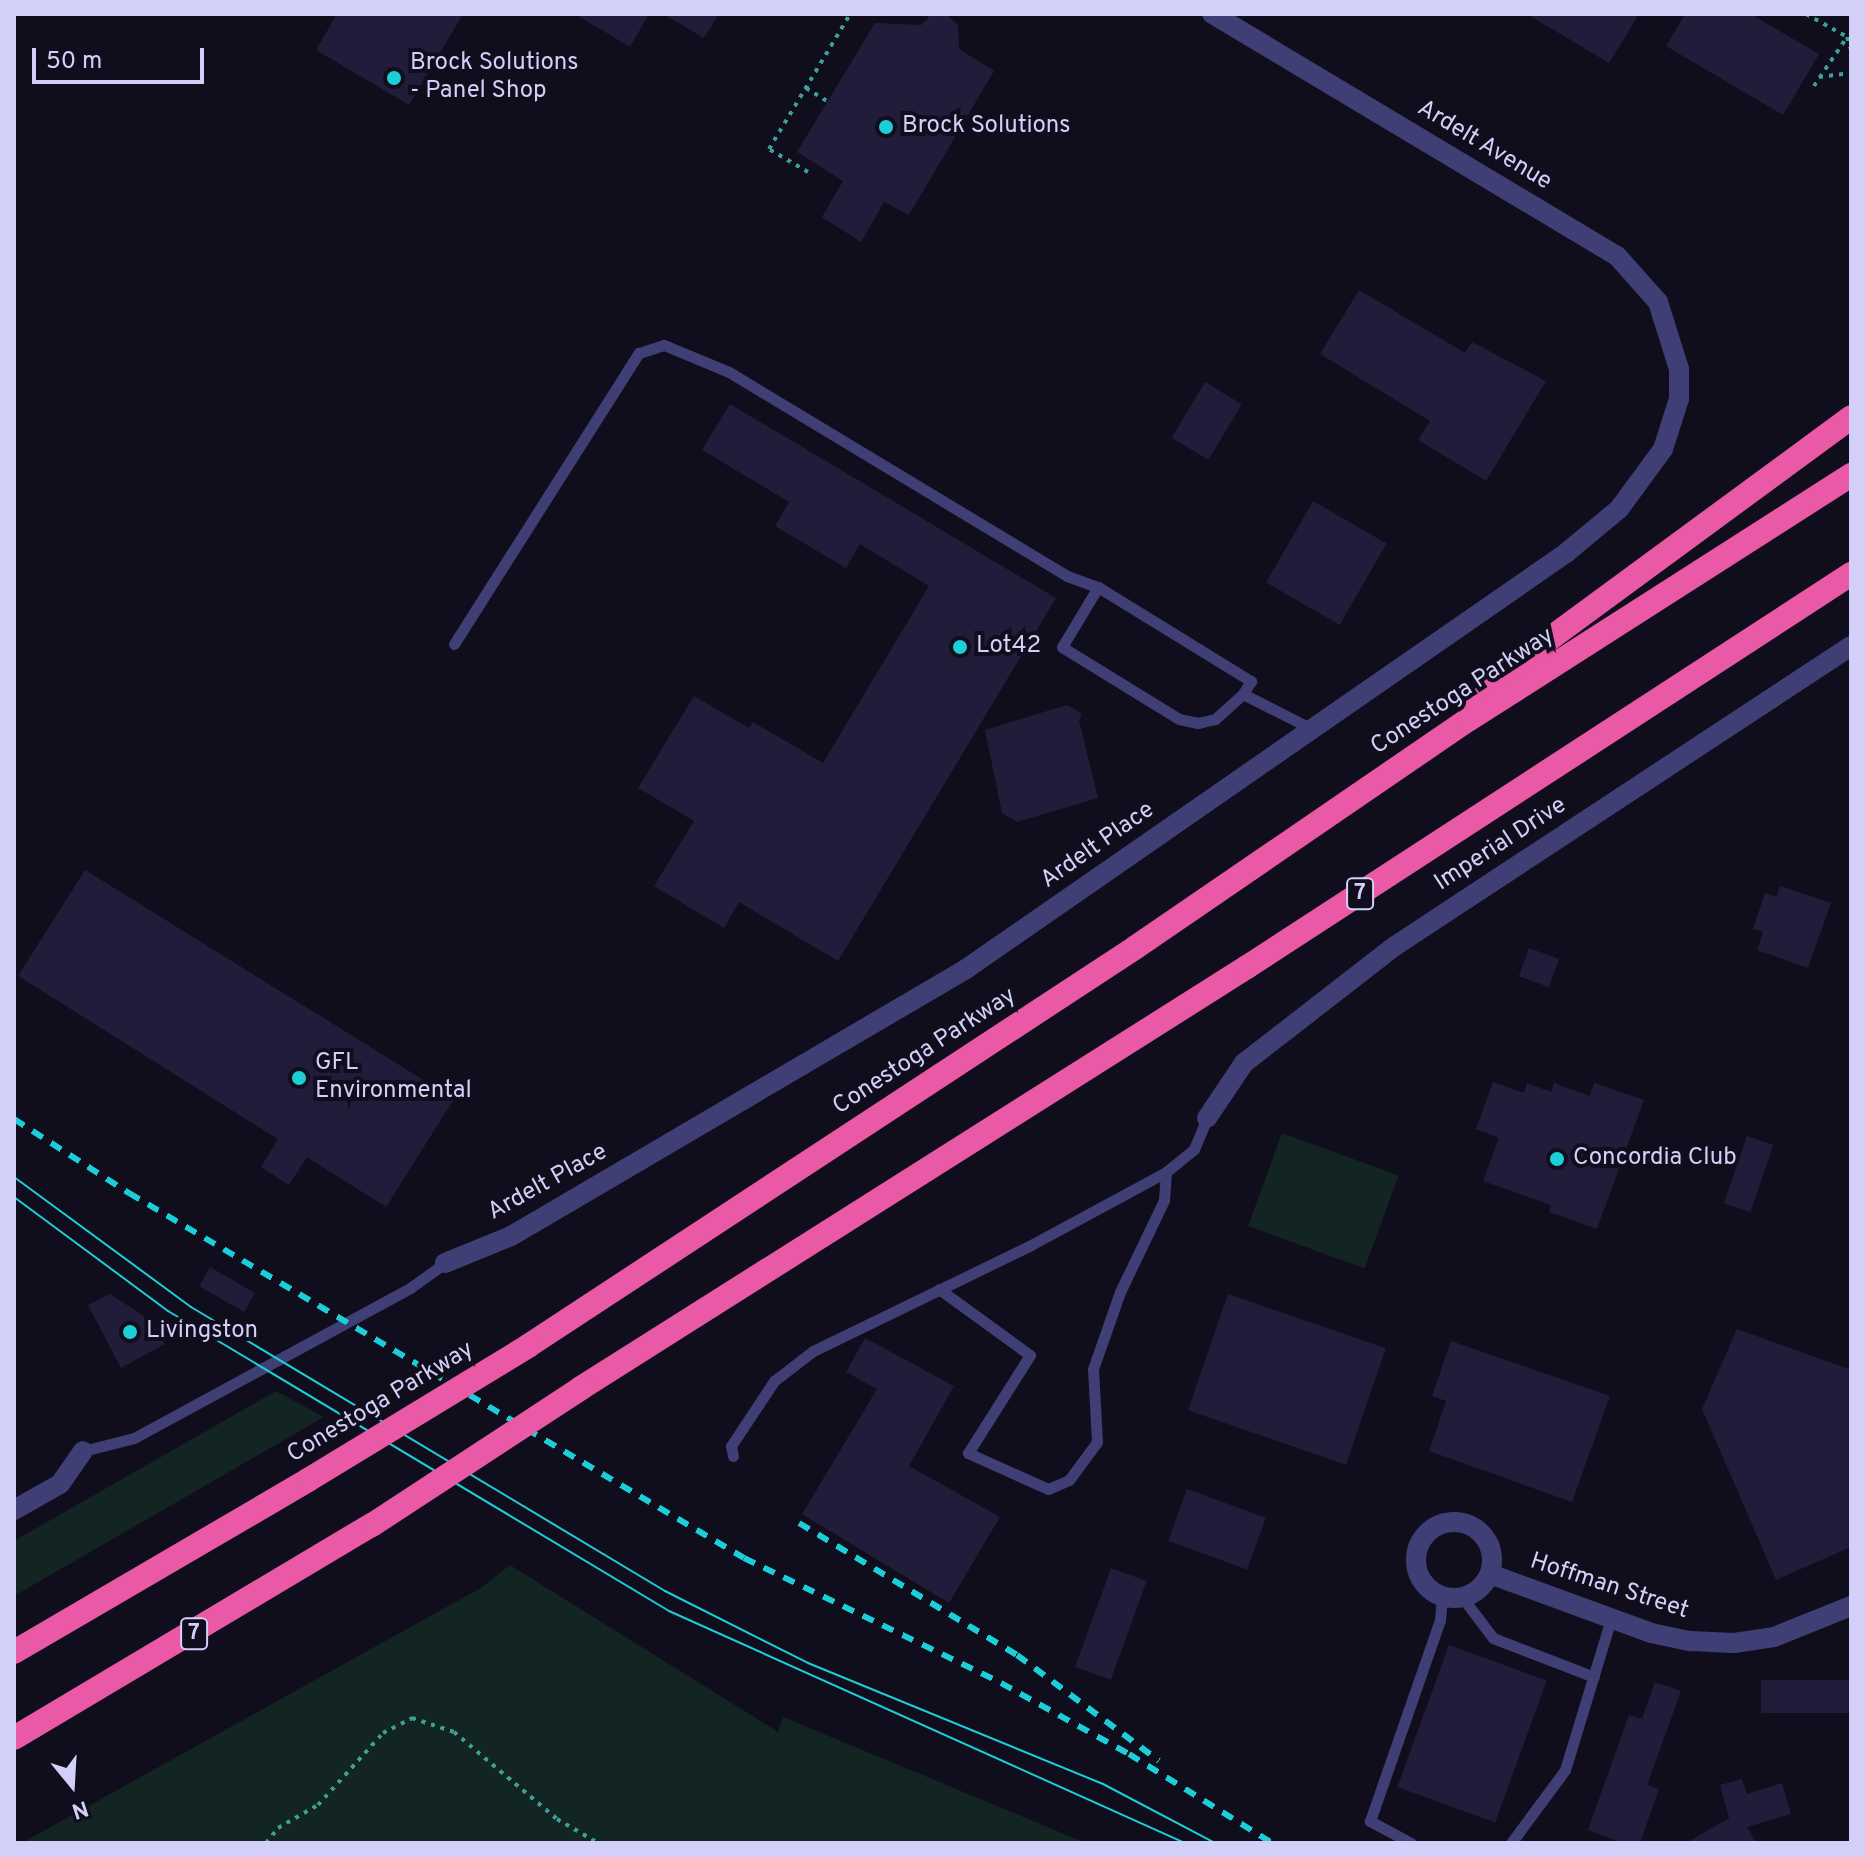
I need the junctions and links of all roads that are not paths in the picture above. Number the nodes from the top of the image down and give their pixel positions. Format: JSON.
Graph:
{"nodes":[{"id":1,"x":1213,"y":14,"type":"edge"},
{"id":2,"x":1679,"y":369,"type":"joint"},
{"id":3,"x":1851,"y":417,"type":"edge"},
{"id":4,"x":1851,"y":475,"type":"edge"},
{"id":5,"x":1851,"y":574,"type":"edge"},
{"id":6,"x":1098,"y":587,"type":"junction"},
{"id":7,"x":454,"y":644,"type":"dead end"},
{"id":8,"x":1851,"y":646,"type":"edge"},
{"id":9,"x":1243,"y":694,"type":"junction"},
{"id":10,"x":1468,"y":720,"type":"junction"},
{"id":11,"x":1312,"y":729,"type":"junction"},
{"id":12,"x":1207,"y":1118,"type":"joint"},
{"id":13,"x":1166,"y":1172,"type":"junction"},
{"id":14,"x":445,"y":1263,"type":"joint"},
{"id":15,"x":939,"y":1289,"type":"junction"},
{"id":16,"x":83,"y":1451,"type":"joint"},
{"id":17,"x":733,"y":1456,"type":"dead end"},
{"id":18,"x":16,"y":1502,"type":"edge"},
{"id":19,"x":1490,"y":1574,"type":"junction"},
{"id":20,"x":1452,"y":1597,"type":"junction"},
{"id":21,"x":1851,"y":1606,"type":"edge"},
{"id":22,"x":1611,"y":1619,"type":"junction"},
{"id":23,"x":14,"y":1652,"type":"edge"},
{"id":24,"x":1594,"y":1677,"type":"junction"},
{"id":25,"x":14,"y":1738,"type":"edge"},
{"id":26,"x":1411,"y":1843,"type":"edge"},
{"id":27,"x":1511,"y":1843,"type":"edge"}],
"edges":[{"from":1,"to":2,"type":"street","name":"Ardelt Avenue"},
{"from":2,"to":11,"type":"street","name":"Ardelt Place"},
{"from":3,"to":10,"type":"highway"},
{"from":4,"to":10,"type":"highway","name":"Conestoga Parkway"},
{"from":5,"to":25,"type":"highway","number":"7","bridge":true},
{"from":6,"to":7,"type":"lane"},
{"from":6,"to":9,"type":"lane"},
{"from":6,"to":9,"type":"lane"},
{"from":8,"to":12,"type":"street","name":"Imperial Drive"},
{"from":9,"to":11,"type":"lane"},
{"from":10,"to":23,"type":"highway","name":"Conestoga Parkway","bridge":true},
{"from":11,"to":14,"type":"street","name":"Ardelt Place"},
{"from":12,"to":13,"type":"lane"},
{"from":13,"to":15,"type":"lane"},
{"from":13,"to":15,"type":"lane"},
{"from":14,"to":16,"type":"lane"},
{"from":15,"to":17,"type":"lane"},
{"from":16,"to":18,"type":"street"},
{"from":19,"to":20,"type":"street"},
{"from":19,"to":20,"type":"street","name":"Hoffman Street"},
{"from":19,"to":22,"type":"street","name":"Hoffman Street"},
{"from":20,"to":24,"type":"lane"},
{"from":20,"to":26,"type":"lane"},
{"from":21,"to":22,"type":"street","name":"Hoffman Street"},
{"from":22,"to":24,"type":"lane"},
{"from":24,"to":27,"type":"lane"}]}
